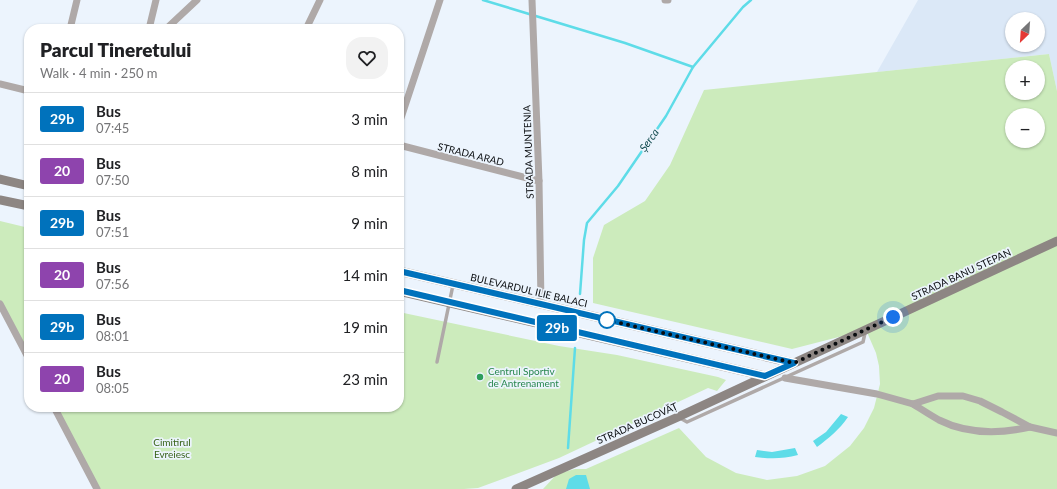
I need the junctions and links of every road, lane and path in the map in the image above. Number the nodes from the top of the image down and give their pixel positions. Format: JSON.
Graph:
{"nodes":[{"id":1,"x":78,"y":0,"type":"edge"},
{"id":2,"x":156,"y":0,"type":"edge"},
{"id":3,"x":197,"y":0,"type":"edge"},
{"id":4,"x":320,"y":0,"type":"edge"},
{"id":5,"x":440,"y":0,"type":"edge"},
{"id":6,"x":532,"y":0,"type":"edge"},
{"id":7,"x":665,"y":0,"type":"edge"},
{"id":8,"x":668,"y":0,"type":"edge"},
{"id":9,"x":71,"y":24,"type":"edge"},
{"id":10,"x":150,"y":24,"type":"edge"},
{"id":11,"x":171,"y":24,"type":"edge"},
{"id":12,"x":308,"y":24,"type":"edge"},
{"id":13,"x":0,"y":84,"type":"edge"},
{"id":14,"x":24,"y":90,"type":"edge"},
{"id":15,"x":404,"y":109,"type":"edge"},
{"id":16,"x":404,"y":146,"type":"edge"},
{"id":17,"x":0,"y":179,"type":"edge"},
{"id":18,"x":539,"y":181,"type":"junction"},
{"id":19,"x":24,"y":185,"type":"edge"},
{"id":20,"x":0,"y":200,"type":"edge"},
{"id":21,"x":24,"y":205,"type":"edge"},
{"id":22,"x":1057,"y":241,"type":"edge"},
{"id":23,"x":404,"y":272,"type":"edge"},
{"id":24,"x":454,"y":284,"type":"junction"},
{"id":25,"x":404,"y":291,"type":"edge"},
{"id":26,"x":450,"y":302,"type":"junction"},
{"id":27,"x":0,"y":304,"type":"edge"},
{"id":28,"x":541,"y":304,"type":"junction"},
{"id":29,"x":866,"y":330,"type":"junction"},
{"id":30,"x":24,"y":350,"type":"edge"},
{"id":31,"x":437,"y":362,"type":"dead end"},
{"id":32,"x":794,"y":363,"type":"junction"},
{"id":33,"x":765,"y":376,"type":"junction"},
{"id":34,"x":785,"y":378,"type":"junction"},
{"id":35,"x":913,"y":404,"type":"junction"},
{"id":36,"x":57,"y":412,"type":"edge"},
{"id":37,"x":678,"y":417,"type":"junction"},
{"id":38,"x":1030,"y":427,"type":"junction"},
{"id":39,"x":1057,"y":433,"type":"edge"},
{"id":40,"x":98,"y":489,"type":"edge"},
{"id":41,"x":516,"y":489,"type":"edge"}],
"edges":[{"from":1,"to":9,"type":"street"},
{"from":2,"to":10,"type":"street"},
{"from":3,"to":11,"type":"street"},
{"from":4,"to":12,"type":"street"},
{"from":5,"to":15,"type":"street"},
{"from":6,"to":18,"type":"street","name":"STRADA MUNTENIA"},
{"from":7,"to":8,"type":"street"},
{"from":13,"to":14,"type":"street"},
{"from":16,"to":18,"type":"street","name":"STRADA ARAD"},
{"from":17,"to":19,"type":"main road"},
{"from":18,"to":28,"type":"street","name":"STRADA MUNTENIA"},
{"from":20,"to":21,"type":"main road"},
{"from":22,"to":29,"type":"main road","name":"STRADA BANU STEPAN"},
{"from":23,"to":24,"type":"main road","name":"BULEVARDUL ILIE BALACI"},
{"from":24,"to":26,"type":"lane"},
{"from":24,"to":28,"type":"main road","name":"BULEVARDUL ILIE BALACI"},
{"from":25,"to":26,"type":"main road"},
{"from":26,"to":31,"type":"lane"},
{"from":26,"to":33,"type":"main road"},
{"from":27,"to":30,"type":"street"},
{"from":28,"to":32,"type":"main road","name":"BULEVARDUL ILIE BALACI"},
{"from":29,"to":32,"type":"main road","name":"STRADA BANU STEPAN"},
{"from":29,"to":34,"type":"lane"},
{"from":32,"to":33,"type":"main road","name":"STRADA BANU STEPAN"},
{"from":33,"to":34,"type":"lane"},
{"from":33,"to":37,"type":"main road","name":"STRADA BUCOVĂȚ"},
{"from":34,"to":35,"type":"street"},
{"from":34,"to":37,"type":"lane"},
{"from":35,"to":38,"type":"street"},
{"from":35,"to":38,"type":"street"},
{"from":36,"to":40,"type":"street"},
{"from":37,"to":41,"type":"main road","name":"STRADA BUCOVĂȚ"},
{"from":38,"to":39,"type":"street"}]}
